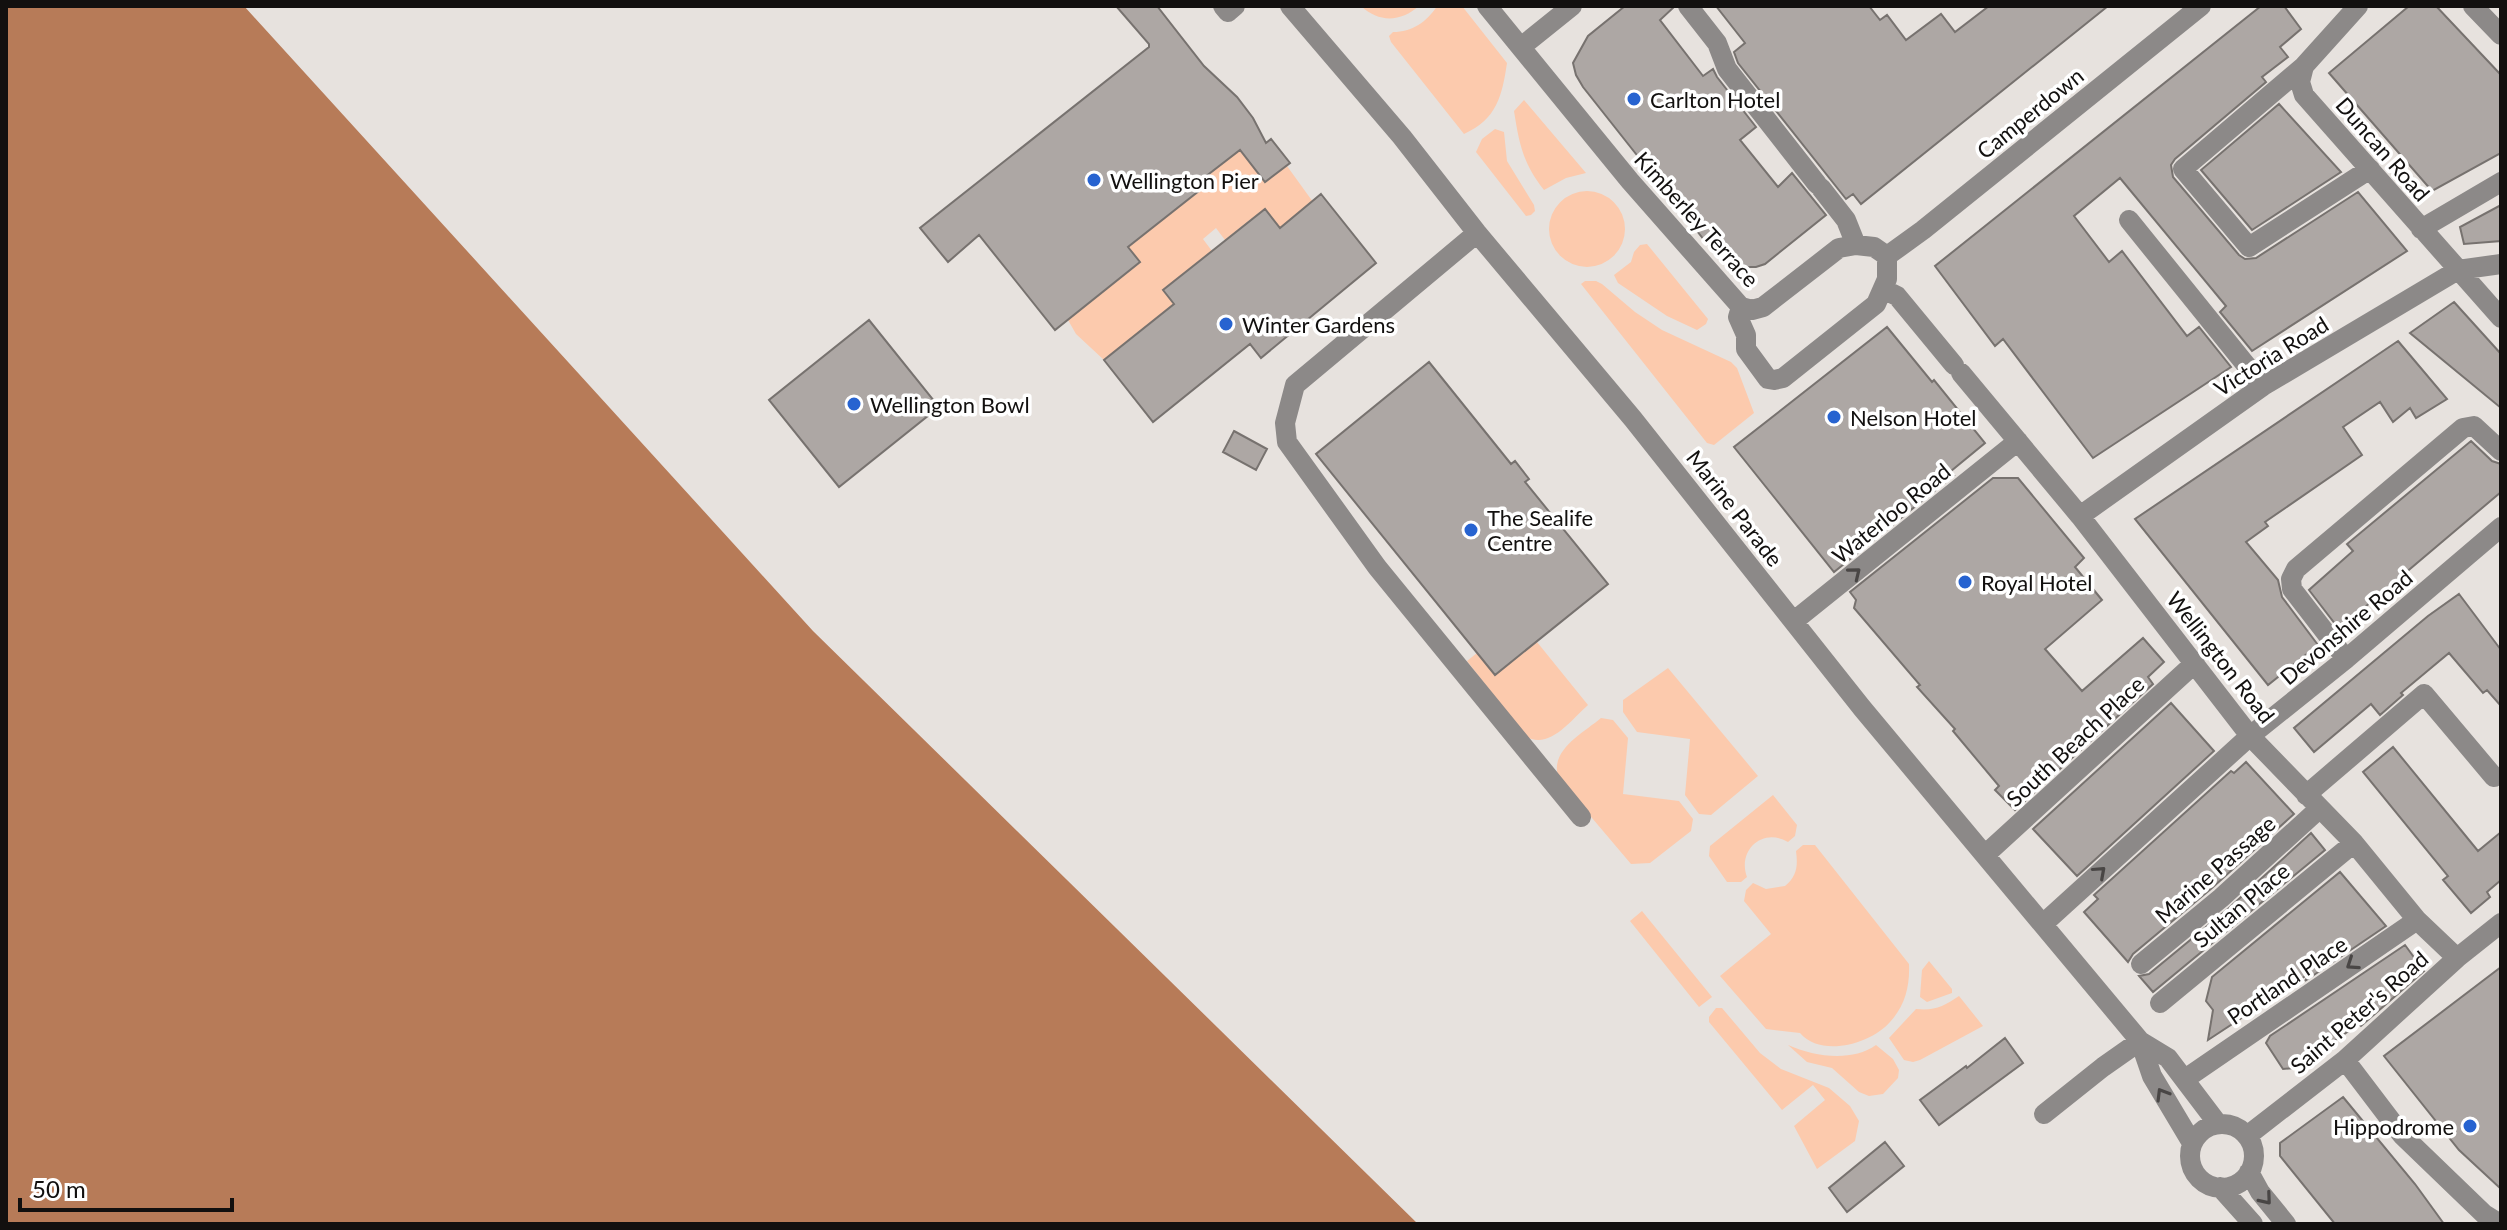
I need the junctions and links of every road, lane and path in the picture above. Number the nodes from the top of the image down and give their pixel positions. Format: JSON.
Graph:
{"nodes":[{"id":1,"x":1290,"y":6,"type":"edge"},
{"id":2,"x":1487,"y":6,"type":"edge"},
{"id":3,"x":1572,"y":6,"type":"edge"},
{"id":4,"x":1688,"y":6,"type":"edge"},
{"id":5,"x":2201,"y":6,"type":"edge"},
{"id":6,"x":2358,"y":6,"type":"edge"},
{"id":7,"x":2473,"y":6,"type":"edge"},
{"id":8,"x":2501,"y":35,"type":"edge"},
{"id":9,"x":1521,"y":47,"type":"junction"},
{"id":10,"x":2304,"y":66,"type":"junction"},
{"id":11,"x":2370,"y":169,"type":"junction"},
{"id":12,"x":2501,"y":182,"type":"edge"},
{"id":13,"x":2129,"y":220,"type":"dead end"},
{"id":14,"x":2421,"y":229,"type":"junction"},
{"id":15,"x":1477,"y":233,"type":"junction"},
{"id":16,"x":1856,"y":245,"type":"junction"},
{"id":17,"x":1887,"y":256,"type":"junction"},
{"id":18,"x":2501,"y":264,"type":"edge"},
{"id":19,"x":2458,"y":270,"type":"junction"},
{"id":20,"x":1883,"y":289,"type":"junction"},
{"id":21,"x":1741,"y":307,"type":"junction"},
{"id":22,"x":2501,"y":318,"type":"edge"},
{"id":23,"x":2263,"y":386,"type":"junction"},
{"id":24,"x":2018,"y":441,"type":"junction"},
{"id":25,"x":2501,"y":451,"type":"edge"},
{"id":26,"x":2080,"y":516,"type":"junction"},
{"id":27,"x":2501,"y":527,"type":"edge"},
{"id":28,"x":1794,"y":621,"type":"junction"},
{"id":29,"x":2346,"y":659,"type":"junction"},
{"id":30,"x":2195,"y":663,"type":"junction"},
{"id":31,"x":2250,"y":736,"type":"junction"},
{"id":32,"x":2494,"y":777,"type":"dead end"},
{"id":33,"x":2313,"y":802,"type":"junction"},
{"id":34,"x":1581,"y":817,"type":"dead end"},
{"id":35,"x":2354,"y":843,"type":"junction"},
{"id":36,"x":1986,"y":854,"type":"junction"},
{"id":37,"x":2417,"y":920,"type":"junction"},
{"id":38,"x":2501,"y":923,"type":"edge"},
{"id":39,"x":2043,"y":924,"type":"junction"},
{"id":40,"x":2457,"y":958,"type":"junction"},
{"id":41,"x":2141,"y":964,"type":"dead end"},
{"id":42,"x":2160,"y":1003,"type":"dead end"},
{"id":43,"x":2140,"y":1041,"type":"junction"},
{"id":44,"x":2345,"y":1060,"type":"junction"},
{"id":45,"x":2185,"y":1079,"type":"junction"},
{"id":46,"x":2044,"y":1114,"type":"dead end"},
{"id":47,"x":2218,"y":1124,"type":"junction"},
{"id":48,"x":2247,"y":1136,"type":"junction"},
{"id":49,"x":2192,"y":1143,"type":"junction"},
{"id":50,"x":2249,"y":1172,"type":"junction"},
{"id":51,"x":2220,"y":1187,"type":"junction"},
{"id":52,"x":2250,"y":1223,"type":"edge"},
{"id":53,"x":2286,"y":1224,"type":"edge"},
{"id":54,"x":2500,"y":1224,"type":"edge"}],
"edges":[{"from":1,"to":15,"type":"street","name":"Marine Parade"},
{"from":2,"to":9,"type":"street","name":"Kimberley Terrace"},
{"from":3,"to":9,"type":"street"},
{"from":4,"to":16,"type":"street"},
{"from":5,"to":17,"type":"street","name":"Camperdown"},
{"from":6,"to":10,"type":"street"},
{"from":7,"to":8,"type":"street"},
{"from":9,"to":21,"type":"street","name":"Kimberley Terrace"},
{"from":10,"to":11,"type":"street","name":"Duncan Road"},
{"from":10,"to":11,"type":"street"},
{"from":11,"to":14,"type":"street","name":"Duncan Road"},
{"from":12,"to":14,"type":"street"},
{"from":13,"to":23,"type":"street"},
{"from":14,"to":19,"type":"street","name":"Duncan Road"},
{"from":15,"to":28,"type":"street","name":"Marine Parade"},
{"from":15,"to":34,"type":"street"},
{"from":16,"to":17,"type":"street"},
{"from":16,"to":21,"type":"street","name":"Kimberley Terrace"},
{"from":17,"to":20,"type":"street"},
{"from":18,"to":19,"type":"street","name":"Victoria Road"},
{"from":19,"to":22,"type":"street","name":"Duncan Road"},
{"from":19,"to":23,"type":"street","name":"Victoria Road"},
{"from":20,"to":21,"type":"street"},
{"from":20,"to":24,"type":"street","name":"Wellington Road"},
{"from":23,"to":26,"type":"street","name":"Victoria Road"},
{"from":24,"to":26,"type":"street","name":"Wellington Road"},
{"from":28,"to":24,"type":"street","name":"Waterloo Road","one_way":true},
{"from":25,"to":29,"type":"street"},
{"from":26,"to":30,"type":"street","name":"Wellington Road"},
{"from":27,"to":29,"type":"street","name":"Devonshire Road"},
{"from":28,"to":36,"type":"street","name":"Marine Parade"},
{"from":29,"to":31,"type":"street","name":"Devonshire Road"},
{"from":30,"to":31,"type":"street","name":"Wellington Road"},
{"from":30,"to":36,"type":"street","name":"South Beach Place"},
{"from":31,"to":33,"type":"street","name":"Wellington Road"},
{"from":39,"to":31,"type":"street","name":"Devonshire Road","one_way":true},
{"from":32,"to":33,"type":"street","name":"Marine Passage"},
{"from":33,"to":35,"type":"street","name":"Wellington Road"},
{"from":33,"to":41,"type":"street","name":"Marine Passage"},
{"from":35,"to":37,"type":"street","name":"Wellington Road"},
{"from":35,"to":42,"type":"street","name":"Sultan Place"},
{"from":36,"to":39,"type":"street","name":"Marine Parade"},
{"from":37,"to":40,"type":"street","name":"Wellington Road"},
{"from":37,"to":45,"type":"street","name":"Portland Place","one_way":true},
{"from":38,"to":40,"type":"street","name":"Saint Peter's Road"},
{"from":39,"to":43,"type":"street","name":"Marine Parade"},
{"from":40,"to":44,"type":"street","name":"Saint Peter's Road"},
{"from":43,"to":45,"type":"street","name":"Marine Parade"},
{"from":43,"to":46,"type":"street"},
{"from":49,"to":43,"type":"street","name":"Marine Parade","one_way":true},
{"from":44,"to":48,"type":"street","name":"Saint Peter's Road"},
{"from":44,"to":54,"type":"street"},
{"from":45,"to":47,"type":"street","name":"Marine Parade"},
{"from":47,"to":48,"type":"street"},
{"from":47,"to":49,"type":"street"},
{"from":48,"to":50,"type":"street"},
{"from":49,"to":51,"type":"street","name":"Marine Parade"},
{"from":50,"to":51,"type":"street"},
{"from":50,"to":53,"type":"street","one_way":true},
{"from":51,"to":52,"type":"street","name":"Marine Parade"}]}
